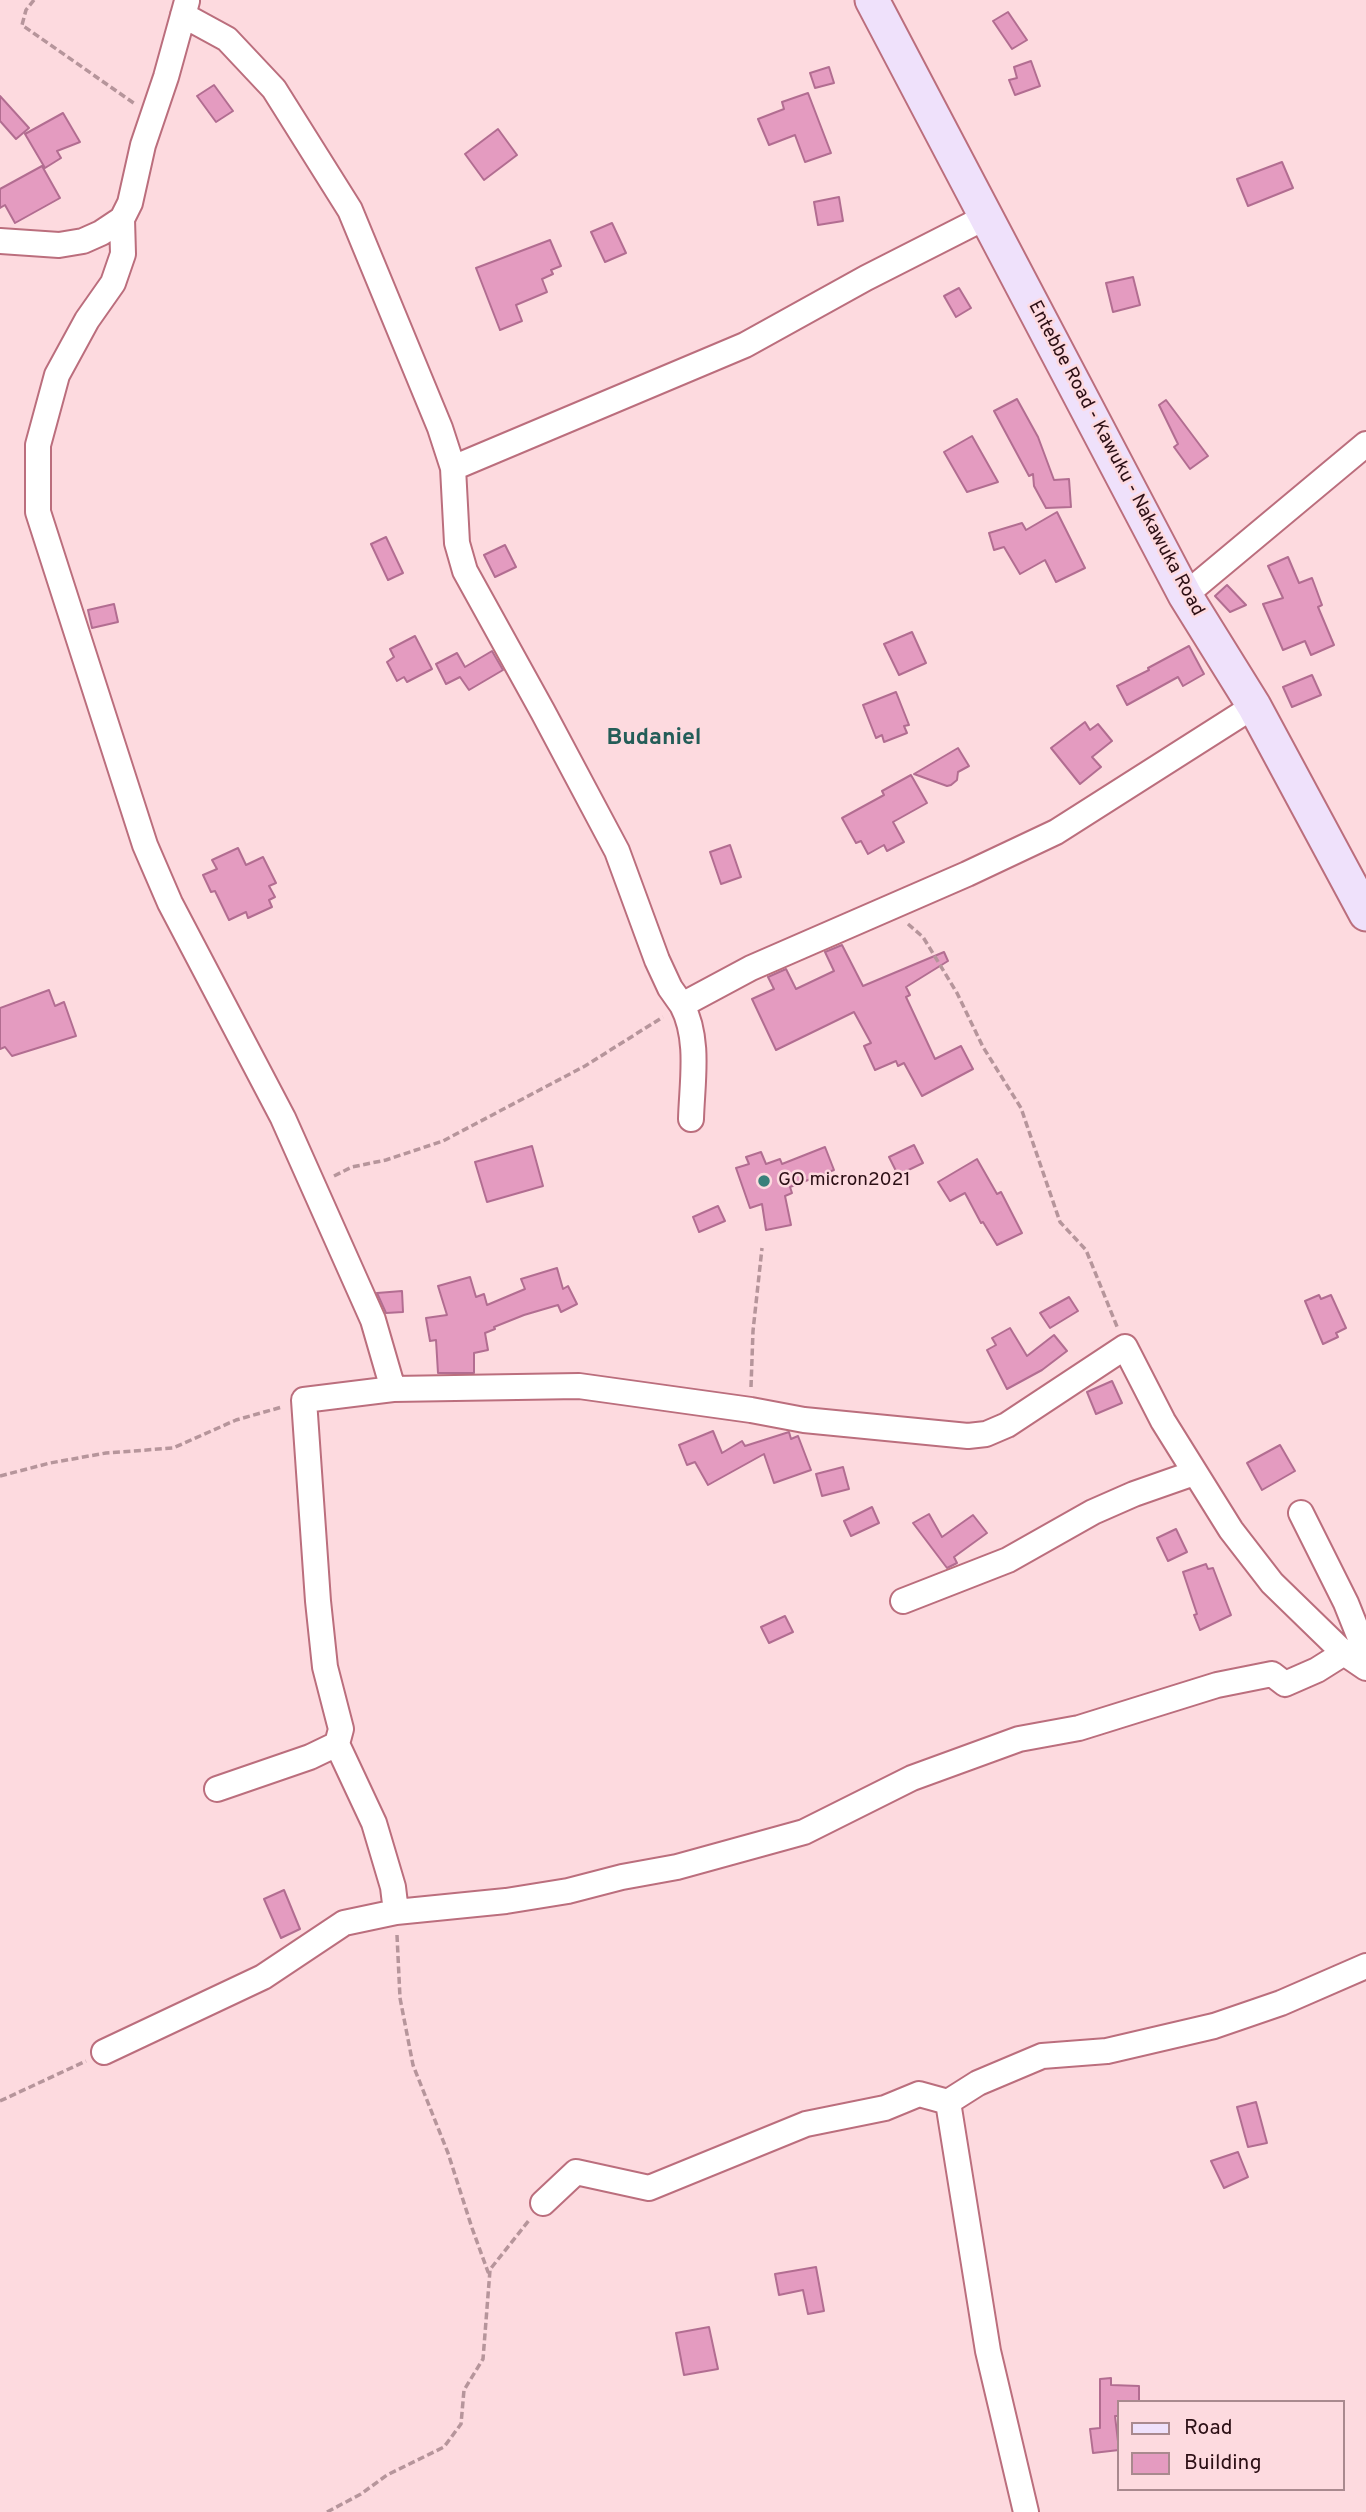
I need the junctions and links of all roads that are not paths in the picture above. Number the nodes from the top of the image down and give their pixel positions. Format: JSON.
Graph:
{"nodes":[{"id":1,"x":872,"y":0,"type":"edge"},
{"id":2,"x":185,"y":7,"type":"edge"},
{"id":3,"x":986,"y":217,"type":"junction"},
{"id":4,"x":122,"y":219,"type":"junction"},
{"id":5,"x":0,"y":241,"type":"edge"},
{"id":6,"x":1366,"y":444,"type":"edge"},
{"id":7,"x":453,"y":468,"type":"junction"},
{"id":8,"x":1185,"y":595,"type":"junction"},
{"id":9,"x":1254,"y":706,"type":"junction"},
{"id":10,"x":1366,"y":914,"type":"edge"},
{"id":11,"x":682,"y":1005,"type":"junction"},
{"id":12,"x":691,"y":1119,"type":"dead end"},
{"id":13,"x":393,"y":1389,"type":"junction"},
{"id":14,"x":1194,"y":1473,"type":"junction"},
{"id":15,"x":1301,"y":1513,"type":"dead end"},
{"id":16,"x":902,"y":1601,"type":"dead end"},
{"id":17,"x":1355,"y":1653,"type":"edge"},
{"id":18,"x":1366,"y":1668,"type":"edge"},
{"id":19,"x":337,"y":1744,"type":"junction"},
{"id":20,"x":217,"y":1789,"type":"dead end"},
{"id":21,"x":396,"y":1912,"type":"junction"},
{"id":22,"x":1366,"y":1966,"type":"edge"},
{"id":23,"x":104,"y":2052,"type":"road end"},
{"id":24,"x":948,"y":2102,"type":"junction"},
{"id":25,"x":544,"y":2203,"type":"road end"},
{"id":26,"x":1026,"y":2512,"type":"edge"}],
"edges":[{"from":1,"to":3,"type":"main road","name":"Entebbe Road - Kawuku - Nakawuka Road"},
{"from":2,"to":4,"type":"street"},
{"from":2,"to":7,"type":"street"},
{"from":3,"to":7,"type":"street"},
{"from":3,"to":8,"type":"main road","name":"Entebbe Road - Kawuku - Nakawuka Road"},
{"from":4,"to":5,"type":"street"},
{"from":4,"to":13,"type":"street"},
{"from":6,"to":8,"type":"street"},
{"from":7,"to":11,"type":"street"},
{"from":8,"to":9,"type":"main road","name":"Entebbe Road - Kawuku - Nakawuka Road"},
{"from":9,"to":10,"type":"main road","name":"Entebbe Road - Kawuku - Nakawuka Road"},
{"from":9,"to":11,"type":"street"},
{"from":11,"to":12,"type":"street"},
{"from":13,"to":14,"type":"street"},
{"from":13,"to":19,"type":"street"},
{"from":14,"to":16,"type":"street"},
{"from":14,"to":17,"type":"street"},
{"from":15,"to":17,"type":"street"},
{"from":17,"to":18,"type":"street"},
{"from":17,"to":21,"type":"street"},
{"from":19,"to":20,"type":"street"},
{"from":19,"to":21,"type":"street"},
{"from":21,"to":23,"type":"street"},
{"from":22,"to":24,"type":"street"},
{"from":24,"to":25,"type":"street"},
{"from":24,"to":26,"type":"street"}]}
